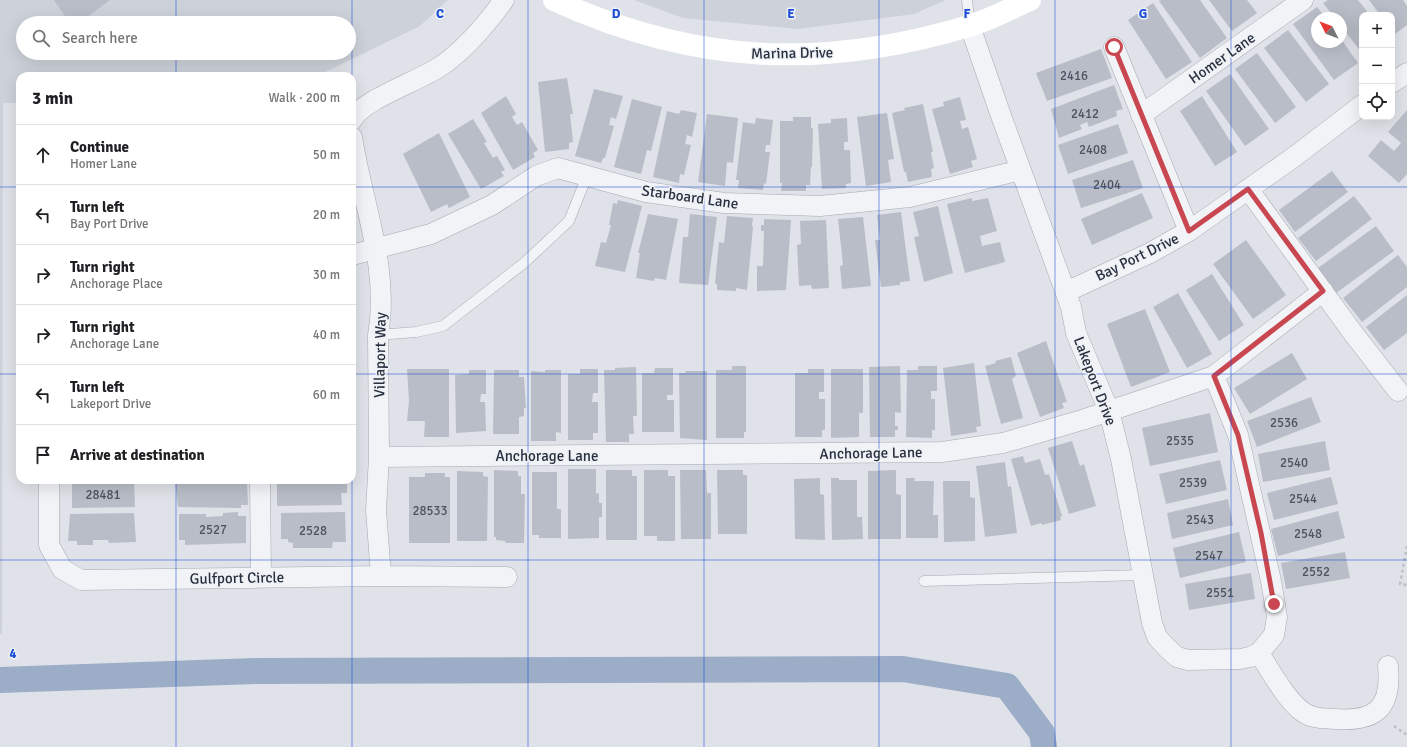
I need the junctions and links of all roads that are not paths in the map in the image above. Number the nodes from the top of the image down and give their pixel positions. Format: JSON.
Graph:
{"nodes":[{"id":1,"x":504,"y":0,"type":"edge"},
{"id":2,"x":554,"y":0,"type":"edge"},
{"id":3,"x":967,"y":0,"type":"edge"},
{"id":4,"x":1030,"y":0,"type":"edge"},
{"id":5,"x":1303,"y":0,"type":"edge"},
{"id":6,"x":970,"y":26,"type":"junction"},
{"id":7,"x":1114,"y":47,"type":"dead end"},
{"id":8,"x":1407,"y":73,"type":"edge"},
{"id":9,"x":1395,"y":81,"type":"edge"},
{"id":10,"x":1359,"y":107,"type":"edge"},
{"id":11,"x":356,"y":114,"type":"edge"},
{"id":12,"x":1141,"y":115,"type":"junction"},
{"id":13,"x":356,"y":155,"type":"edge"},
{"id":14,"x":1021,"y":170,"type":"junction"},
{"id":15,"x":587,"y":176,"type":"junction"},
{"id":16,"x":1248,"y":189,"type":"junction"},
{"id":17,"x":1189,"y":231,"type":"junction"},
{"id":18,"x":377,"y":250,"type":"junction"},
{"id":19,"x":356,"y":254,"type":"edge"},
{"id":20,"x":1323,"y":291,"type":"junction"},
{"id":21,"x":1066,"y":292,"type":"junction"},
{"id":22,"x":378,"y":335,"type":"junction"},
{"id":23,"x":1214,"y":376,"type":"junction"},
{"id":24,"x":1398,"y":391,"type":"dead end"},
{"id":25,"x":1109,"y":411,"type":"junction"},
{"id":26,"x":380,"y":457,"type":"junction"},
{"id":27,"x":49,"y":484,"type":"edge"},
{"id":28,"x":260,"y":484,"type":"edge"},
{"id":29,"x":1142,"y":575,"type":"junction"},
{"id":30,"x":381,"y":576,"type":"junction"},
{"id":31,"x":507,"y":577,"type":"dead end"},
{"id":32,"x":261,"y":578,"type":"junction"},
{"id":33,"x":924,"y":581,"type":"dead end"},
{"id":34,"x":1260,"y":653,"type":"junction"},
{"id":35,"x":1388,"y":666,"type":"dead end"}],
"edges":[{"from":1,"to":11,"type":"street"},
{"from":2,"to":6,"type":"street","name":"Marina Drive"},
{"from":3,"to":6,"type":"lane"},
{"from":4,"to":6,"type":"street","name":"Marina Drive"},
{"from":5,"to":12,"type":"street","name":"Homer Lane"},
{"from":6,"to":14,"type":"street","name":"Lakeport Drive"},
{"from":7,"to":12,"type":"street"},
{"from":8,"to":9,"type":"street"},
{"from":10,"to":16,"type":"street","name":"Bay Port Drive"},
{"from":12,"to":17,"type":"street"},
{"from":13,"to":18,"type":"street","name":"Villaport Way"},
{"from":14,"to":15,"type":"street","name":"Starboard Lane"},
{"from":14,"to":21,"type":"street","name":"Lakeport Drive"},
{"from":15,"to":18,"type":"street","name":"Starboard Lane"},
{"from":15,"to":22,"type":"lane"},
{"from":16,"to":17,"type":"street","name":"Bay Port Drive"},
{"from":16,"to":20,"type":"street"},
{"from":17,"to":21,"type":"street","name":"Bay Port Drive"},
{"from":18,"to":19,"type":"street"},
{"from":18,"to":22,"type":"street","name":"Villaport Way"},
{"from":20,"to":23,"type":"street","name":"Anchorage Lane"},
{"from":20,"to":24,"type":"street"},
{"from":21,"to":25,"type":"street","name":"Lakeport Drive"},
{"from":22,"to":26,"type":"street","name":"Villaport Way"},
{"from":23,"to":25,"type":"street","name":"Anchorage Lane"},
{"from":23,"to":34,"type":"street"},
{"from":25,"to":26,"type":"street","name":"Anchorage Lane"},
{"from":25,"to":29,"type":"street","name":"Lakeport Drive"},
{"from":26,"to":30,"type":"street","name":"Villaport Way"},
{"from":27,"to":32,"type":"street","name":"Gulfport Circle"},
{"from":28,"to":32,"type":"street"},
{"from":29,"to":33,"type":"lane"},
{"from":29,"to":34,"type":"street","name":"Lakeport Drive"},
{"from":30,"to":31,"type":"street","name":"Gulfport Circle"},
{"from":30,"to":32,"type":"street","name":"Gulfport Circle"},
{"from":34,"to":35,"type":"street"}]}
